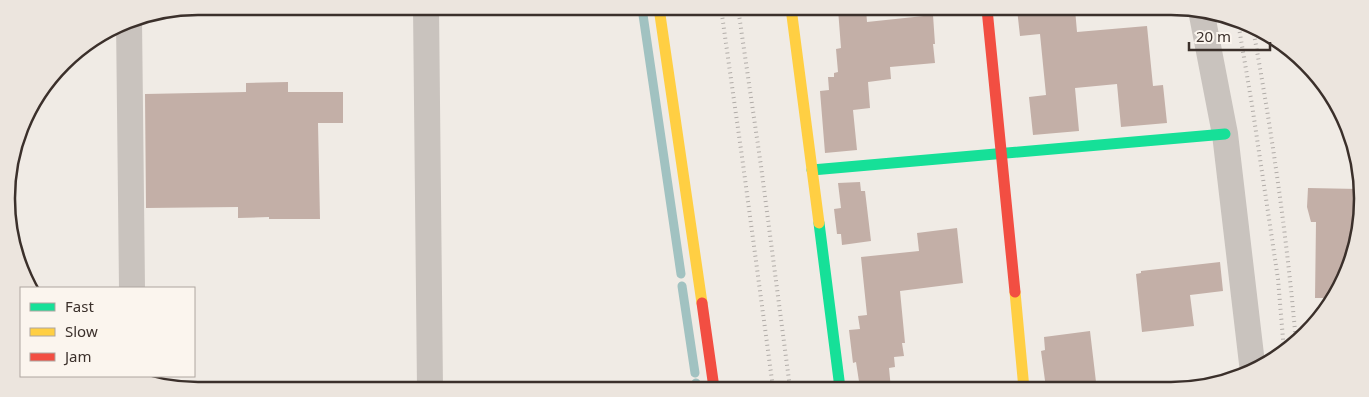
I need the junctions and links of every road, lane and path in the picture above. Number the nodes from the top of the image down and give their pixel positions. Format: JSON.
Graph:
{"nodes":[{"id":1,"x":426,"y":15,"type":"edge"},
{"id":2,"x":660,"y":15,"type":"edge"},
{"id":3,"x":792,"y":15,"type":"edge"},
{"id":4,"x":987,"y":15,"type":"edge"},
{"id":5,"x":1203,"y":18,"type":"edge"},
{"id":6,"x":129,"y":29,"type":"edge"},
{"id":7,"x":1224,"y":134,"type":"junction"},
{"id":8,"x":1000,"y":154,"type":"junction"},
{"id":9,"x":812,"y":170,"type":"junction"},
{"id":10,"x":132,"y":287,"type":"edge"},
{"id":11,"x":1252,"y":363,"type":"edge"},
{"id":12,"x":430,"y":382,"type":"edge"},
{"id":13,"x":713,"y":382,"type":"edge"},
{"id":14,"x":839,"y":382,"type":"edge"},
{"id":15,"x":1023,"y":382,"type":"edge"}],
"edges":[{"from":1,"to":12,"type":"street"},
{"from":2,"to":13,"type":"street"},
{"from":3,"to":9,"type":"street"},
{"from":4,"to":8,"type":"street"},
{"from":5,"to":7,"type":"street"},
{"from":6,"to":10,"type":"street"},
{"from":7,"to":8,"type":"street"},
{"from":7,"to":11,"type":"street"},
{"from":8,"to":9,"type":"street"},
{"from":8,"to":15,"type":"street"},
{"from":9,"to":14,"type":"street"}]}
